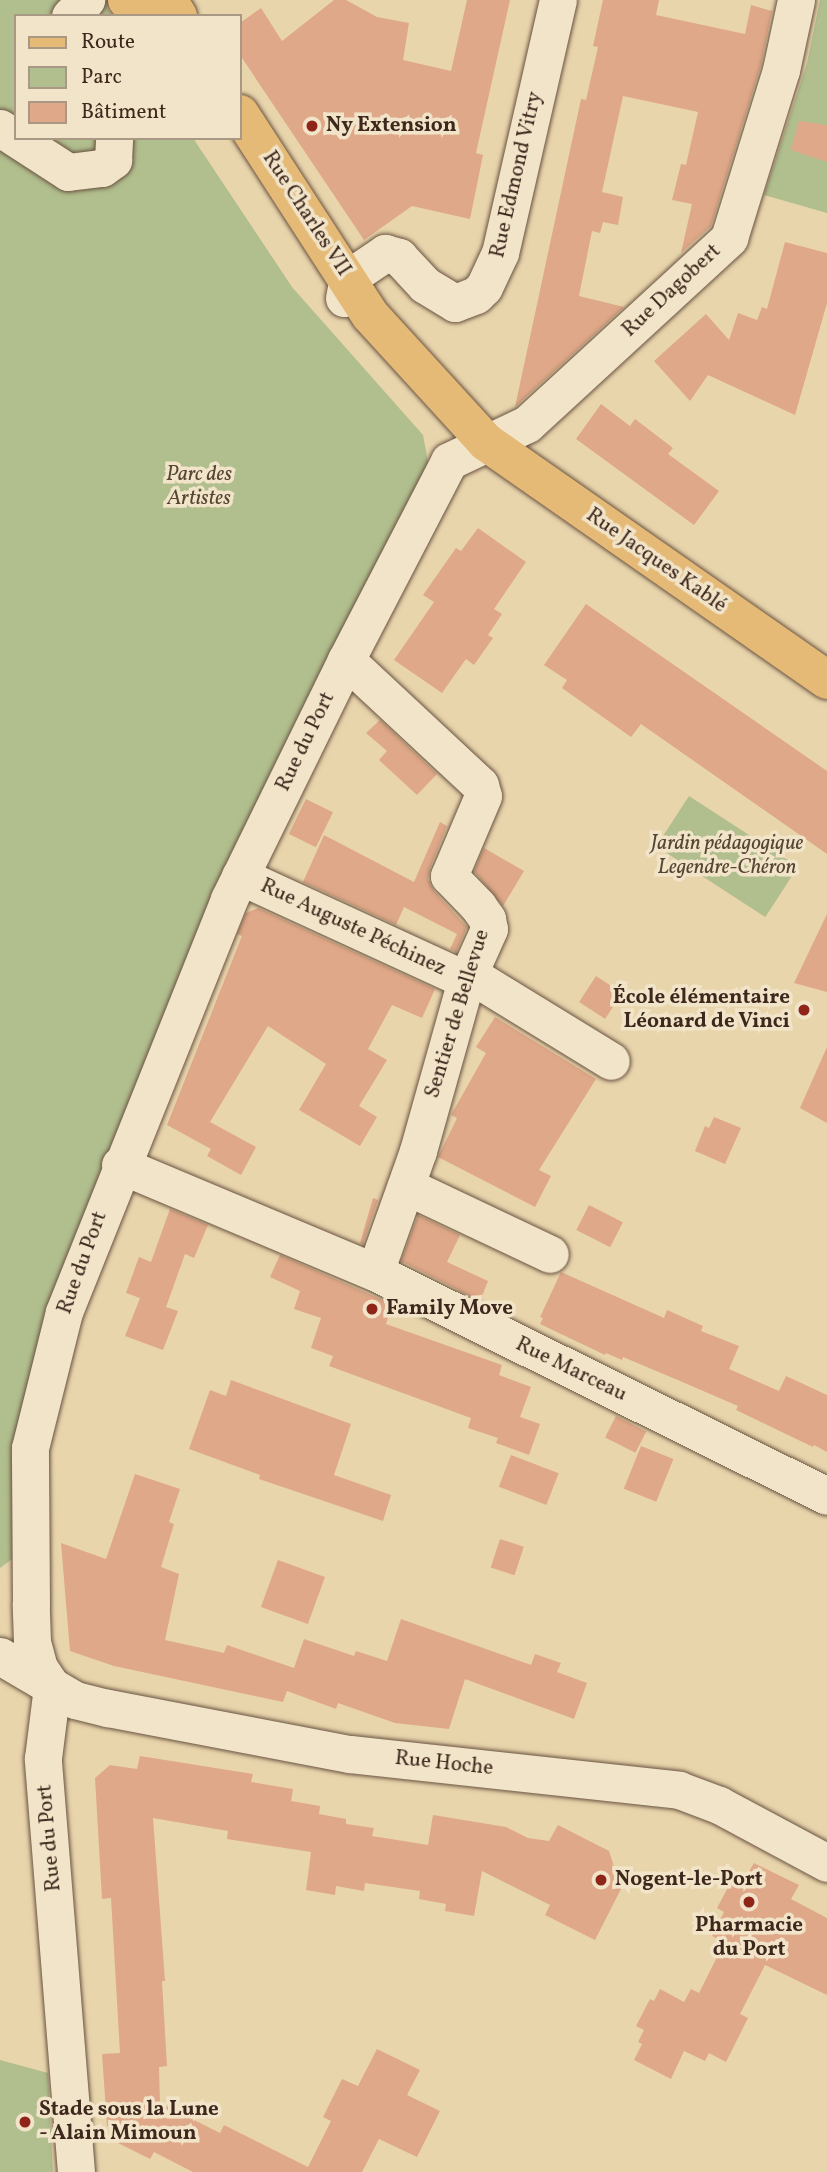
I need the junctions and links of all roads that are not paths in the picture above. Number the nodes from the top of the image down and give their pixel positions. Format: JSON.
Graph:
{"nodes":[{"id":1,"x":86,"y":0,"type":"edge"},
{"id":2,"x":127,"y":0,"type":"edge"},
{"id":3,"x":558,"y":0,"type":"edge"},
{"id":4,"x":796,"y":0,"type":"edge"},
{"id":5,"x":72,"y":14,"type":"edge"},
{"id":6,"x":138,"y":14,"type":"edge"},
{"id":7,"x":242,"y":117,"type":"edge"},
{"id":8,"x":19,"y":140,"type":"edge"},
{"id":9,"x":114,"y":140,"type":"edge"},
{"id":10,"x":229,"y":140,"type":"edge"},
{"id":11,"x":354,"y":297,"type":"junction"},
{"id":12,"x":486,"y":442,"type":"junction"},
{"id":13,"x":346,"y":660,"type":"junction"},
{"id":14,"x":827,"y":680,"type":"edge"},
{"id":15,"x":240,"y":876,"type":"junction"},
{"id":16,"x":466,"y":980,"type":"junction"},
{"id":17,"x":611,"y":1061,"type":"dead end"},
{"id":18,"x":120,"y":1166,"type":"junction"},
{"id":19,"x":406,"y":1185,"type":"junction"},
{"id":20,"x":550,"y":1254,"type":"dead end"},
{"id":21,"x":375,"y":1272,"type":"junction"},
{"id":22,"x":827,"y":1496,"type":"edge"},
{"id":23,"x":0,"y":1656,"type":"edge"},
{"id":24,"x":52,"y":1687,"type":"junction"},
{"id":25,"x":827,"y":1863,"type":"edge"},
{"id":26,"x":76,"y":2172,"type":"edge"}],
"edges":[{"from":1,"to":5,"type":"street"},
{"from":2,"to":6,"type":"main road"},
{"from":3,"to":11,"type":"street","name":"Rue Edmond Vitry"},
{"from":4,"to":12,"type":"street","name":"Rue Dagobert"},
{"from":7,"to":11,"type":"main road","name":"Rue Charles VII"},
{"from":8,"to":9,"type":"street"},
{"from":10,"to":11,"type":"main road","name":"Rue Charles VII"},
{"from":11,"to":12,"type":"main road","name":"Rue Charles VII"},
{"from":12,"to":13,"type":"street","name":"Rue du Port"},
{"from":12,"to":14,"type":"main road","name":"Rue Jacques Kablé"},
{"from":13,"to":15,"type":"street","name":"Rue du Port"},
{"from":13,"to":16,"type":"street","name":"Sentier de Bellevue"},
{"from":15,"to":16,"type":"street","name":"Rue Auguste Péchinez"},
{"from":15,"to":18,"type":"street","name":"Rue du Port"},
{"from":16,"to":17,"type":"street","name":"Rue Auguste Péchinez"},
{"from":16,"to":19,"type":"street","name":"Sentier de Bellevue"},
{"from":18,"to":21,"type":"street","name":"Rue Marceau"},
{"from":18,"to":24,"type":"street","name":"Rue du Port"},
{"from":19,"to":20,"type":"street"},
{"from":19,"to":21,"type":"street","name":"Sentier de Bellevue"},
{"from":21,"to":22,"type":"street","name":"Rue Marceau"},
{"from":23,"to":24,"type":"street","name":"Rue Hoche"},
{"from":24,"to":25,"type":"street","name":"Rue Hoche"},
{"from":24,"to":26,"type":"street","name":"Rue du Port"}]}
